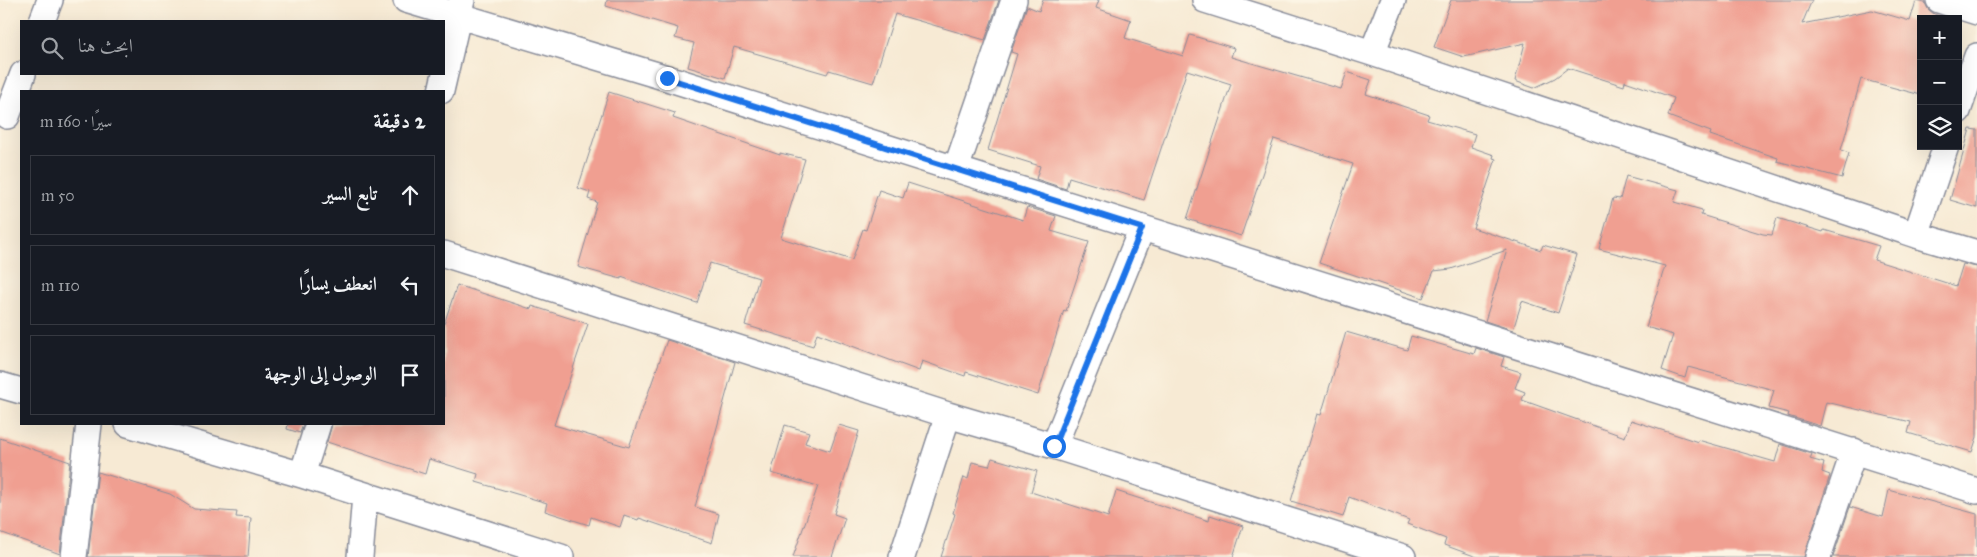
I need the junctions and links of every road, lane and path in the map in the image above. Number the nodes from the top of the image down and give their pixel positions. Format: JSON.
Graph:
{"nodes":[{"id":1,"x":50,"y":0,"type":"edge"},
{"id":2,"x":406,"y":0,"type":"edge"},
{"id":3,"x":1014,"y":0,"type":"edge"},
{"id":4,"x":1204,"y":0,"type":"edge"},
{"id":5,"x":1393,"y":0,"type":"edge"},
{"id":6,"x":1939,"y":0,"type":"edge"},
{"id":7,"x":461,"y":8,"type":"edge"},
{"id":8,"x":1977,"y":12,"type":"edge"},
{"id":9,"x":42,"y":20,"type":"edge"},
{"id":10,"x":1372,"y":53,"type":"junction"},
{"id":11,"x":1977,"y":56,"type":"edge"},
{"id":12,"x":445,"y":74,"type":"edge"},
{"id":13,"x":23,"y":75,"type":"edge"},
{"id":14,"x":445,"y":75,"type":"edge"},
{"id":15,"x":441,"y":90,"type":"edge"},
{"id":16,"x":1960,"y":105,"type":"edge"},
{"id":17,"x":9,"y":117,"type":"edge"},
{"id":18,"x":1945,"y":150,"type":"edge"},
{"id":19,"x":956,"y":169,"type":"junction"},
{"id":20,"x":1142,"y":228,"type":"junction"},
{"id":21,"x":1916,"y":235,"type":"junction"},
{"id":22,"x":1977,"y":253,"type":"edge"},
{"id":23,"x":445,"y":254,"type":"edge"},
{"id":24,"x":0,"y":385,"type":"edge"},
{"id":25,"x":20,"y":391,"type":"edge"},
{"id":26,"x":948,"y":415,"type":"junction"},
{"id":27,"x":89,"y":425,"type":"edge"},
{"id":28,"x":131,"y":425,"type":"edge"},
{"id":29,"x":318,"y":425,"type":"edge"},
{"id":30,"x":1054,"y":446,"type":"junction"},
{"id":31,"x":1854,"y":451,"type":"junction"},
{"id":32,"x":302,"y":475,"type":"junction"},
{"id":33,"x":1977,"y":490,"type":"edge"},
{"id":34,"x":364,"y":495,"type":"junction"},
{"id":35,"x":74,"y":557,"type":"edge"},
{"id":36,"x":360,"y":557,"type":"edge"},
{"id":37,"x":561,"y":557,"type":"edge"},
{"id":38,"x":902,"y":557,"type":"edge"},
{"id":39,"x":1403,"y":557,"type":"edge"},
{"id":40,"x":1818,"y":557,"type":"edge"}],
"edges":[{"from":1,"to":9,"type":"street"},
{"from":2,"to":7,"type":"street"},
{"from":3,"to":19,"type":"street"},
{"from":4,"to":10,"type":"street"},
{"from":5,"to":10,"type":"street"},
{"from":6,"to":8,"type":"street"},
{"from":7,"to":12,"type":"street"},
{"from":7,"to":19,"type":"street"},
{"from":10,"to":21,"type":"street"},
{"from":11,"to":16,"type":"street"},
{"from":13,"to":17,"type":"street"},
{"from":14,"to":15,"type":"street"},
{"from":18,"to":21,"type":"street"},
{"from":19,"to":20,"type":"street"},
{"from":20,"to":30,"type":"street"},
{"from":20,"to":31,"type":"street"},
{"from":21,"to":22,"type":"street"},
{"from":23,"to":26,"type":"street"},
{"from":24,"to":25,"type":"street"},
{"from":26,"to":30,"type":"street"},
{"from":26,"to":38,"type":"street"},
{"from":27,"to":35,"type":"street"},
{"from":28,"to":32,"type":"street"},
{"from":29,"to":32,"type":"street"},
{"from":30,"to":39,"type":"street"},
{"from":31,"to":33,"type":"street"},
{"from":31,"to":40,"type":"street"},
{"from":32,"to":34,"type":"street"},
{"from":34,"to":36,"type":"street"},
{"from":34,"to":37,"type":"street"}]}
